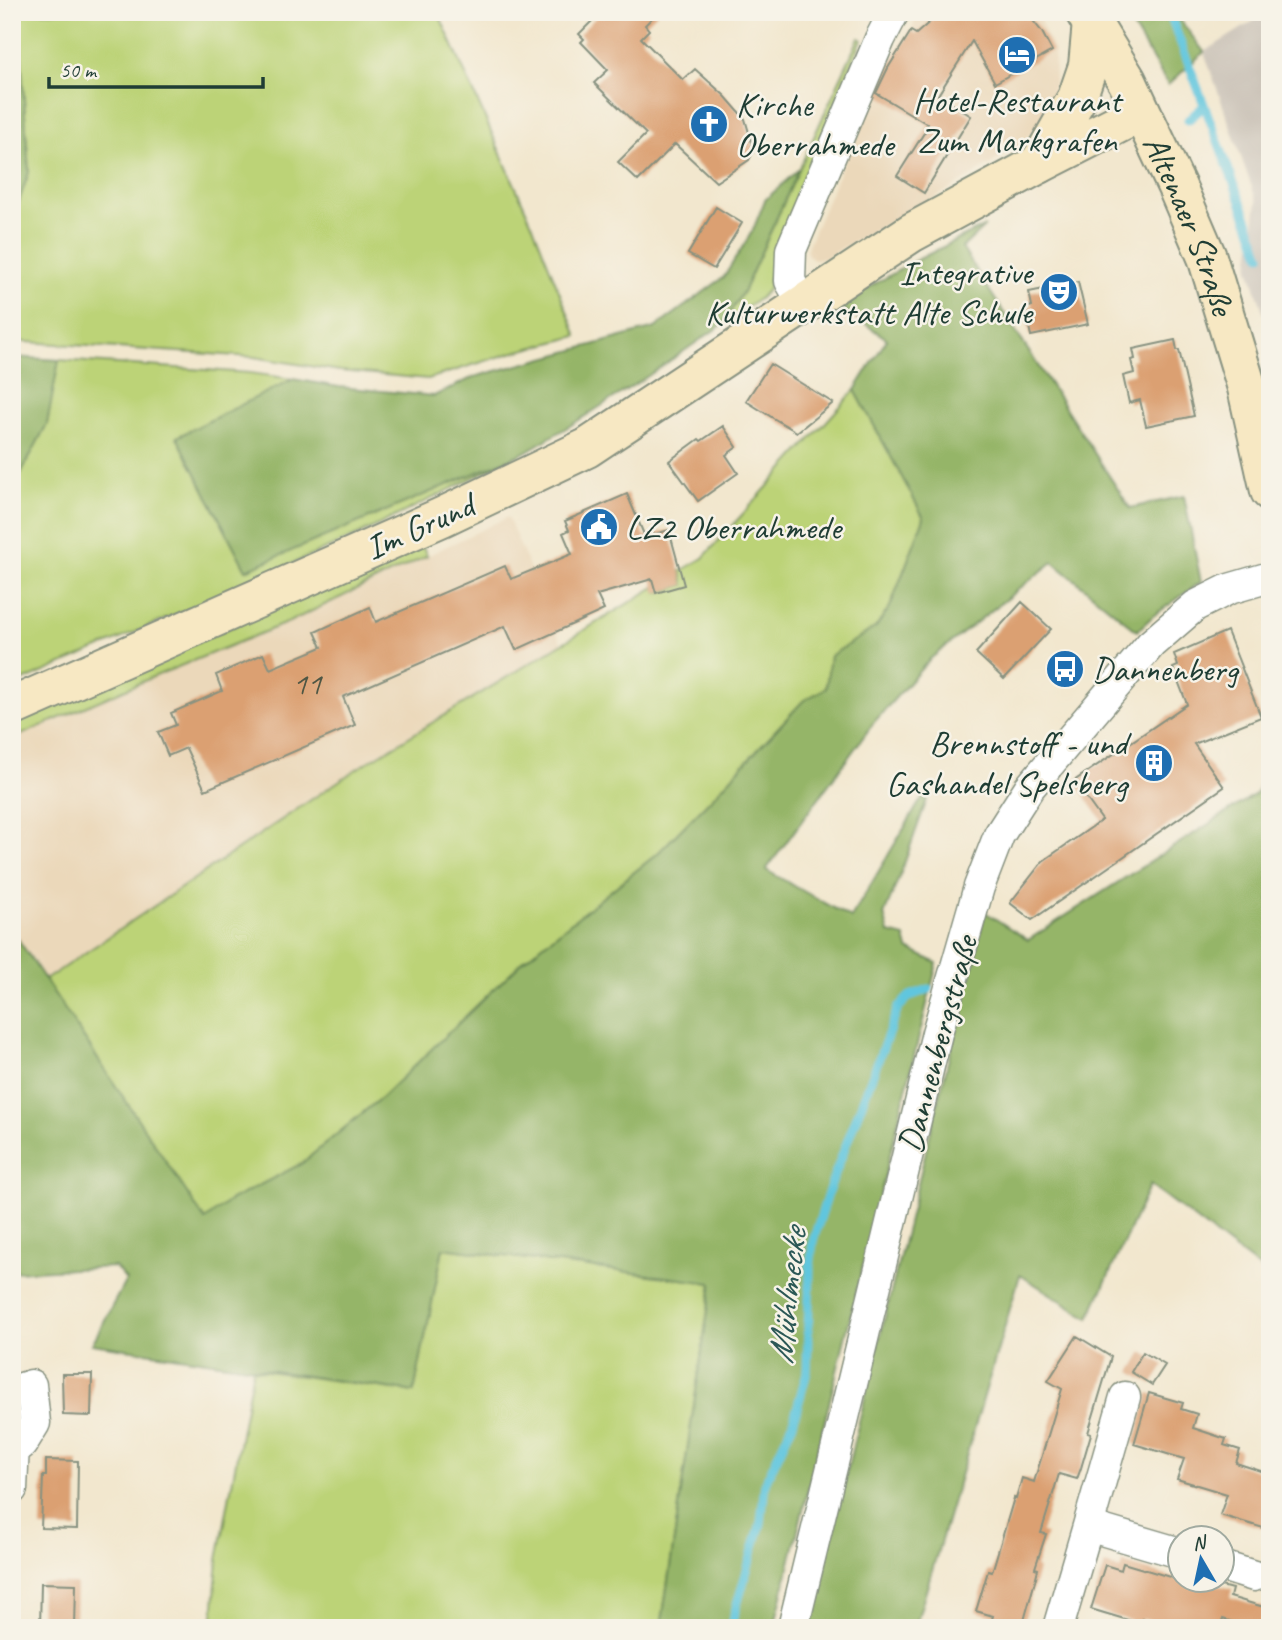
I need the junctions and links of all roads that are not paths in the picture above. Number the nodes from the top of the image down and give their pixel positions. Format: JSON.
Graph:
{"nodes":[{"id":1,"x":894,"y":12,"type":"edge"},
{"id":2,"x":1089,"y":17,"type":"edge"},
{"id":3,"x":1142,"y":112,"type":"junction"},
{"id":4,"x":1039,"y":164,"type":"junction"},
{"id":5,"x":803,"y":304,"type":"junction"},
{"id":6,"x":1270,"y":491,"type":"edge"},
{"id":7,"x":1270,"y":577,"type":"edge"},
{"id":8,"x":12,"y":707,"type":"edge"},
{"id":9,"x":12,"y":1391,"type":"edge"},
{"id":10,"x":1125,"y":1397,"type":"dead end"},
{"id":11,"x":13,"y":1442,"type":"edge"},
{"id":12,"x":12,"y":1489,"type":"edge"},
{"id":13,"x":1088,"y":1526,"type":"junction"},
{"id":14,"x":1166,"y":1549,"type":"edge"},
{"id":15,"x":1236,"y":1570,"type":"edge"},
{"id":16,"x":1254,"y":1576,"type":"dead end"},
{"id":17,"x":793,"y":1628,"type":"edge"},
{"id":18,"x":1058,"y":1628,"type":"edge"}],
"edges":[{"from":1,"to":5,"type":"street"},
{"from":2,"to":3,"type":"main road","name":"Altenaer Straße"},
{"from":2,"to":4,"type":"main road"},
{"from":3,"to":4,"type":"main road","name":"Im Grund"},
{"from":3,"to":6,"type":"main road","name":"Altenaer Straße"},
{"from":4,"to":5,"type":"main road","name":"Im Grund"},
{"from":5,"to":8,"type":"main road","name":"Im Grund"},
{"from":7,"to":17,"type":"street","name":"Dannenbergstraße"},
{"from":9,"to":11,"type":"street"},
{"from":10,"to":13,"type":"street"},
{"from":11,"to":12,"type":"street"},
{"from":13,"to":14,"type":"street"},
{"from":13,"to":18,"type":"street"},
{"from":15,"to":16,"type":"street"}]}
